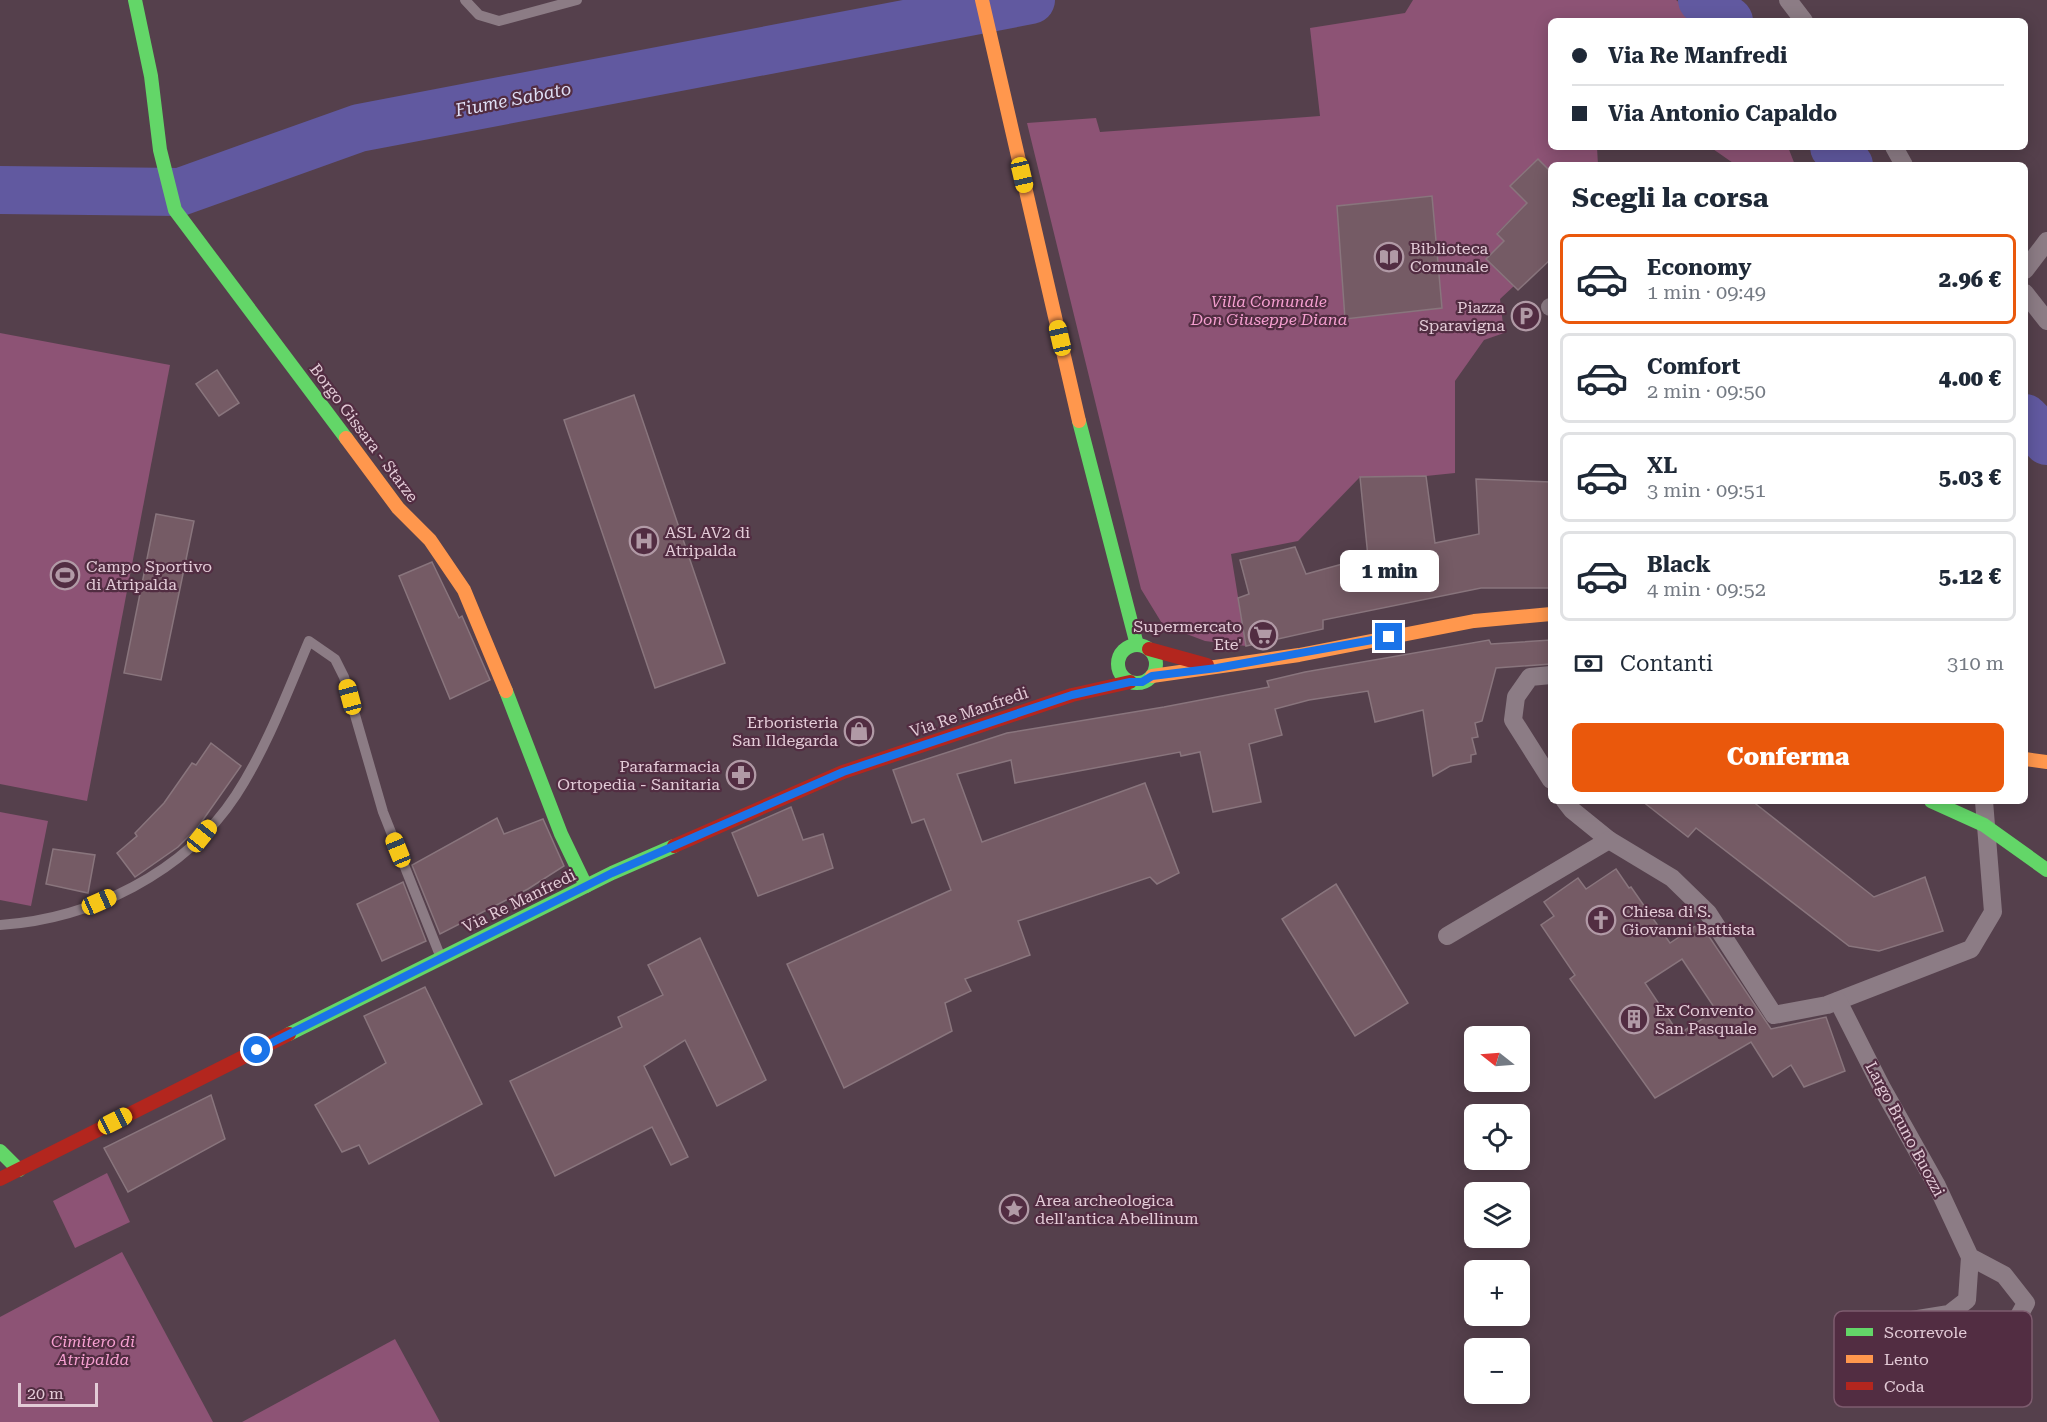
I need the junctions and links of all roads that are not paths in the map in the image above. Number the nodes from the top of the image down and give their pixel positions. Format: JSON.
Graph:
{"nodes":[{"id":1,"x":135,"y":0,"type":"edge"},
{"id":2,"x":465,"y":0,"type":"edge"},
{"id":3,"x":577,"y":0,"type":"edge"},
{"id":4,"x":982,"y":0,"type":"edge"},
{"id":5,"x":1788,"y":0,"type":"edge"},
{"id":6,"x":1802,"y":18,"type":"edge"},
{"id":7,"x":2047,"y":241,"type":"edge"},
{"id":8,"x":2028,"y":266,"type":"edge"},
{"id":9,"x":2028,"y":297,"type":"edge"},
{"id":10,"x":2047,"y":321,"type":"edge"},
{"id":11,"x":1548,"y":614,"type":"edge"},
{"id":12,"x":1138,"y":647,"type":"junction"},
{"id":13,"x":1118,"y":667,"type":"junction"},
{"id":14,"x":1217,"y":668,"type":"junction"},
{"id":15,"x":1548,"y":675,"type":"edge"},
{"id":16,"x":1152,"y":676,"type":"junction"},
{"id":17,"x":1130,"y":682,"type":"junction"},
{"id":18,"x":1072,"y":695,"type":"junction"},
{"id":19,"x":2028,"y":759,"type":"edge"},
{"id":20,"x":2047,"y":762,"type":"edge"},
{"id":21,"x":1548,"y":775,"type":"edge"},
{"id":22,"x":1567,"y":804,"type":"edge"},
{"id":23,"x":1938,"y":804,"type":"edge"},
{"id":24,"x":1983,"y":804,"type":"edge"},
{"id":25,"x":1984,"y":825,"type":"junction"},
{"id":26,"x":1609,"y":840,"type":"junction"},
{"id":27,"x":2047,"y":870,"type":"edge"},
{"id":28,"x":586,"y":886,"type":"junction"},
{"id":29,"x":0,"y":925,"type":"edge"},
{"id":30,"x":1447,"y":936,"type":"dead end"},
{"id":31,"x":441,"y":958,"type":"junction"},
{"id":32,"x":1838,"y":1001,"type":"junction"},
{"id":33,"x":0,"y":1151,"type":"edge"},
{"id":34,"x":19,"y":1170,"type":"junction"},
{"id":35,"x":0,"y":1179,"type":"edge"},
{"id":36,"x":1970,"y":1257,"type":"junction"},
{"id":37,"x":1953,"y":1311,"type":"edge"},
{"id":38,"x":2022,"y":1311,"type":"edge"}],
"edges":[{"from":1,"to":28,"type":"main road","name":"Borgo Gissara - Starze"},
{"from":2,"to":3,"type":"lane"},
{"from":4,"to":12,"type":"main road"},
{"from":5,"to":6,"type":"street"},
{"from":7,"to":8,"type":"street"},
{"from":9,"to":10,"type":"street"},
{"from":11,"to":14,"type":"main road"},
{"from":12,"to":13,"type":"main road"},
{"from":12,"to":14,"type":"main road"},
{"from":12,"to":16,"type":"main road"},
{"from":13,"to":17,"type":"main road"},
{"from":13,"to":18,"type":"main road","name":"Via Re Manfredi"},
{"from":14,"to":16,"type":"main road"},
{"from":15,"to":21,"type":"street"},
{"from":16,"to":17,"type":"main road"},
{"from":17,"to":18,"type":"main road","name":"Via Re Manfredi"},
{"from":18,"to":28,"type":"main road","name":"Via Re Manfredi"},
{"from":19,"to":20,"type":"main road"},
{"from":22,"to":26,"type":"street"},
{"from":23,"to":25,"type":"main road"},
{"from":24,"to":25,"type":"street"},
{"from":25,"to":27,"type":"main road"},
{"from":25,"to":32,"type":"street"},
{"from":26,"to":30,"type":"street"},
{"from":26,"to":32,"type":"street"},
{"from":28,"to":31,"type":"main road","name":"Via Re Manfredi"},
{"from":29,"to":31,"type":"lane"},
{"from":31,"to":34,"type":"main road","name":"Via Re Manfredi"},
{"from":32,"to":36,"type":"street","name":"Largo Bruno Buozzi"},
{"from":33,"to":34,"type":"main road"},
{"from":34,"to":35,"type":"main road","name":"Via Re Manfredi"},
{"from":36,"to":37,"type":"street","name":"Largo Bruno Buozzi"},
{"from":36,"to":38,"type":"street","name":"Largo Bruno Buozzi"}]}
